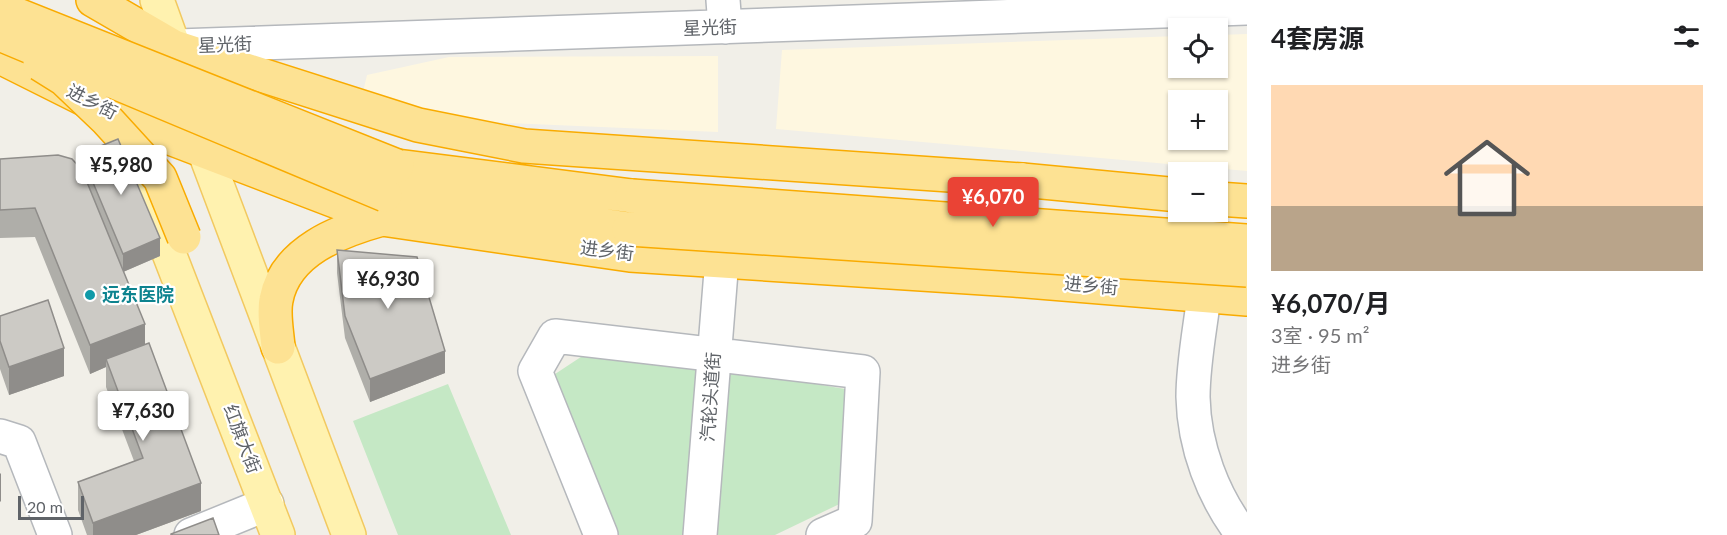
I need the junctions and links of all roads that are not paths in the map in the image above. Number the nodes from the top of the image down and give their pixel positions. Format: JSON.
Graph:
{"nodes":[{"id":1,"x":95,"y":0,"type":"edge"},
{"id":2,"x":157,"y":0,"type":"edge"},
{"id":3,"x":0,"y":8,"type":"edge"},
{"id":4,"x":1247,"y":8,"type":"edge"},
{"id":5,"x":724,"y":14,"type":"edge"},
{"id":6,"x":0,"y":36,"type":"edge"},
{"id":7,"x":174,"y":47,"type":"junction"},
{"id":8,"x":0,"y":57,"type":"edge"},
{"id":9,"x":136,"y":125,"type":"junction"},
{"id":10,"x":205,"y":153,"type":"junction"},
{"id":11,"x":1022,"y":180,"type":"junction"},
{"id":12,"x":1168,"y":194,"type":"edge"},
{"id":13,"x":1228,"y":200,"type":"edge"},
{"id":14,"x":1247,"y":201,"type":"edge"},
{"id":15,"x":382,"y":219,"type":"junction"},
{"id":16,"x":184,"y":237,"type":"joint"},
{"id":17,"x":1247,"y":241,"type":"edge"},
{"id":18,"x":722,"y":259,"type":"junction"},
{"id":19,"x":1247,"y":270,"type":"edge"},
{"id":20,"x":1014,"y":280,"type":"junction"},
{"id":21,"x":1204,"y":296,"type":"junction"},
{"id":22,"x":1247,"y":299,"type":"edge"},
{"id":23,"x":278,"y":347,"type":"junction"},
{"id":24,"x":714,"y":356,"type":"junction"},
{"id":25,"x":0,"y":436,"type":"edge"},
{"id":26,"x":267,"y":504,"type":"junction"},
{"id":27,"x":55,"y":535,"type":"edge"},
{"id":28,"x":191,"y":535,"type":"edge"},
{"id":29,"x":278,"y":535,"type":"edge"},
{"id":30,"x":302,"y":535,"type":"edge"},
{"id":31,"x":349,"y":535,"type":"edge"},
{"id":32,"x":601,"y":535,"type":"edge"},
{"id":33,"x":700,"y":535,"type":"edge"},
{"id":34,"x":823,"y":535,"type":"edge"},
{"id":35,"x":1243,"y":535,"type":"edge"}],
"edges":[{"from":1,"to":7,"type":"highway"},
{"from":1,"to":9,"type":"highway","name":"红旗大街"},
{"from":2,"to":7,"type":"main road"},
{"from":3,"to":17,"type":"highway","bridge":true},
{"from":4,"to":5,"type":"street","name":"星光街"},
{"from":5,"to":7,"type":"street","name":"星光街"},
{"from":6,"to":16,"type":"highway","bridge":true},
{"from":6,"to":19,"type":"highway","name":"进乡街","bridge":true},
{"from":7,"to":10,"type":"highway"},
{"from":7,"to":11,"type":"highway"},
{"from":8,"to":9,"type":"highway","name":"进乡街"},
{"from":9,"to":10,"type":"highway","name":"进乡街"},
{"from":9,"to":26,"type":"main road","name":"红旗大街"},
{"from":10,"to":15,"type":"highway","name":"进乡街"},
{"from":10,"to":23,"type":"main road"},
{"from":11,"to":12,"type":"highway"},
{"from":11,"to":20,"type":"street"},
{"from":13,"to":14,"type":"highway"},
{"from":15,"to":18,"type":"highway","name":"进乡街"},
{"from":15,"to":23,"type":"highway"},
{"from":16,"to":30,"type":"main road"},
{"from":18,"to":20,"type":"highway","name":"进乡街"},
{"from":18,"to":24,"type":"street","name":"汽轮头道街"},
{"from":20,"to":21,"type":"highway","name":"进乡街"},
{"from":21,"to":22,"type":"highway","name":"进乡街"},
{"from":21,"to":35,"type":"street"},
{"from":23,"to":31,"type":"main road"},
{"from":24,"to":32,"type":"street"},
{"from":24,"to":33,"type":"street","name":"汽轮头道街"},
{"from":24,"to":34,"type":"street"},
{"from":25,"to":27,"type":"street"},
{"from":26,"to":28,"type":"street"},
{"from":26,"to":29,"type":"main road","name":"红旗大街"}]}
